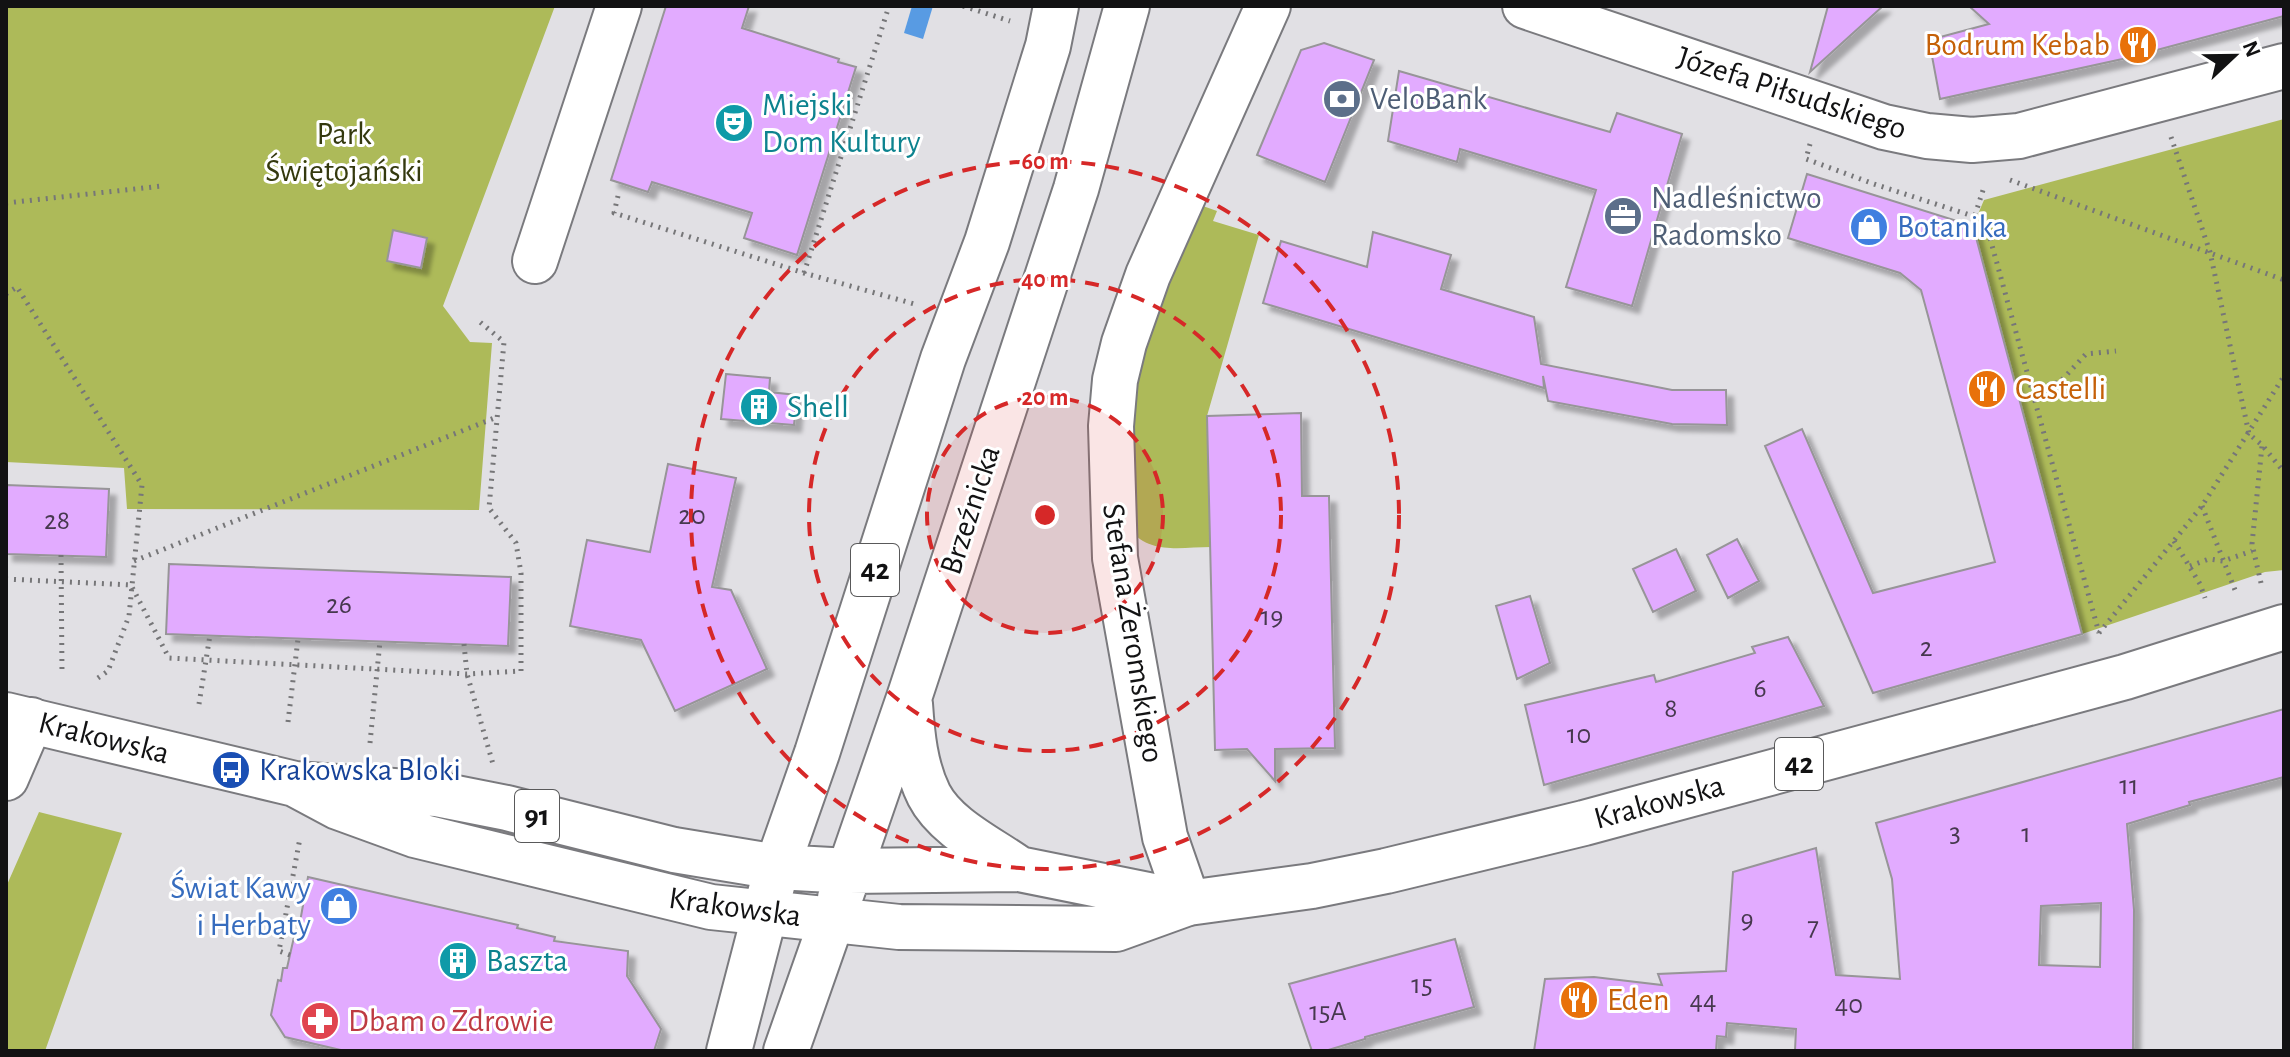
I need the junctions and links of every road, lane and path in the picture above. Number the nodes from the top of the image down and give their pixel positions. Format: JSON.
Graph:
{"nodes":[{"id":1,"x":619,"y":6,"type":"edge"},
{"id":2,"x":889,"y":6,"type":"edge"},
{"id":3,"x":963,"y":6,"type":"edge"},
{"id":4,"x":1127,"y":6,"type":"edge"},
{"id":5,"x":1268,"y":6,"type":"edge"},
{"id":6,"x":1525,"y":6,"type":"edge"},
{"id":7,"x":1039,"y":16,"type":"edge"},
{"id":8,"x":2284,"y":66,"type":"edge"},
{"id":9,"x":2171,"y":136,"type":"dead end"},
{"id":10,"x":1811,"y":143,"type":"dead end"},
{"id":11,"x":2010,"y":180,"type":"dead end"},
{"id":12,"x":162,"y":186,"type":"dead end"},
{"id":13,"x":1984,"y":187,"type":"dead end"},
{"id":14,"x":618,"y":196,"type":"dead end"},
{"id":15,"x":6,"y":203,"type":"edge"},
{"id":16,"x":1975,"y":215,"type":"junction"},
{"id":17,"x":2210,"y":252,"type":"junction"},
{"id":18,"x":535,"y":261,"type":"dead end"},
{"id":19,"x":804,"y":273,"type":"junction"},
{"id":20,"x":2284,"y":280,"type":"edge"},
{"id":21,"x":6,"y":294,"type":"edge"},
{"id":22,"x":918,"y":305,"type":"dead end"},
{"id":23,"x":480,"y":322,"type":"dead end"},
{"id":24,"x":2116,"y":351,"type":"dead end"},
{"id":25,"x":2284,"y":376,"type":"edge"},
{"id":26,"x":2032,"y":389,"type":"junction"},
{"id":27,"x":497,"y":417,"type":"junction"},
{"id":28,"x":2249,"y":434,"type":"junction"},
{"id":29,"x":2262,"y":445,"type":"junction"},
{"id":30,"x":2284,"y":472,"type":"edge"},
{"id":31,"x":2202,"y":506,"type":"junction"},
{"id":32,"x":2174,"y":541,"type":"junction"},
{"id":33,"x":2252,"y":551,"type":"junction"},
{"id":34,"x":61,"y":555,"type":"dead end"},
{"id":35,"x":134,"y":561,"type":"junction"},
{"id":36,"x":2223,"y":561,"type":"junction"},
{"id":37,"x":2190,"y":566,"type":"junction"},
{"id":38,"x":6,"y":579,"type":"edge"},
{"id":39,"x":61,"y":581,"type":"junction"},
{"id":40,"x":2261,"y":583,"type":"dead end"},
{"id":41,"x":131,"y":585,"type":"junction"},
{"id":42,"x":2235,"y":590,"type":"dead end"},
{"id":43,"x":2205,"y":598,"type":"dead end"},
{"id":44,"x":210,"y":635,"type":"dead end"},
{"id":45,"x":2276,"y":636,"type":"edge"},
{"id":46,"x":298,"y":639,"type":"dead end"},
{"id":47,"x":380,"y":641,"type":"dead end"},
{"id":48,"x":464,"y":644,"type":"dead end"},
{"id":49,"x":208,"y":660,"type":"junction"},
{"id":50,"x":295,"y":665,"type":"junction"},
{"id":51,"x":377,"y":670,"type":"junction"},
{"id":52,"x":62,"y":673,"type":"dead end"},
{"id":53,"x":467,"y":674,"type":"junction"},
{"id":54,"x":95,"y":680,"type":"dead end"},
{"id":55,"x":909,"y":698,"type":"junction"},
{"id":56,"x":199,"y":704,"type":"dead end"},
{"id":57,"x":19,"y":717,"type":"edge"},
{"id":58,"x":288,"y":722,"type":"dead end"},
{"id":59,"x":370,"y":743,"type":"dead end"},
{"id":60,"x":495,"y":771,"type":"dead end"},
{"id":61,"x":6,"y":778,"type":"edge"},
{"id":62,"x":295,"y":784,"type":"junction"},
{"id":63,"x":300,"y":838,"type":"dead end"},
{"id":64,"x":777,"y":867,"type":"junction"},
{"id":65,"x":1019,"y":869,"type":"junction"},
{"id":66,"x":849,"y":871,"type":"junction"},
{"id":67,"x":1188,"y":903,"type":"junction"},
{"id":68,"x":764,"y":913,"type":"junction"},
{"id":69,"x":832,"y":920,"type":"junction"},
{"id":70,"x":290,"y":955,"type":"dead end"},
{"id":71,"x":729,"y":1051,"type":"edge"},
{"id":72,"x":786,"y":1051,"type":"edge"}],
"edges":[{"from":1,"to":18,"type":"main road"},
{"from":2,"to":19,"type":"path"},
{"from":3,"to":7,"type":"path"},
{"from":4,"to":55,"type":"main road","name":"Brzeźnicka","number":"42"},
{"from":5,"to":67,"type":"main road","name":"Stefana Żeromskiego"},
{"from":6,"to":8,"type":"main road","name":"Józefa Piłsudskiego"},
{"from":7,"to":64,"type":"main road","number":"42"},
{"from":9,"to":17,"type":"path"},
{"from":10,"to":16,"type":"path"},
{"from":11,"to":17,"type":"path"},
{"from":12,"to":15,"type":"path"},
{"from":13,"to":16,"type":"path"},
{"from":14,"to":19,"type":"path"},
{"from":16,"to":26,"type":"path"},
{"from":17,"to":20,"type":"path"},
{"from":17,"to":28,"type":"path"},
{"from":19,"to":22,"type":"path"},
{"from":21,"to":35,"type":"path"},
{"from":23,"to":27,"type":"path"},
{"from":24,"to":26,"type":"path"},
{"from":25,"to":28,"type":"path"},
{"from":26,"to":32,"type":"path"},
{"from":27,"to":35,"type":"path"},
{"from":27,"to":53,"type":"path"},
{"from":28,"to":29,"type":"path"},
{"from":28,"to":31,"type":"path"},
{"from":29,"to":30,"type":"path"},
{"from":29,"to":33,"type":"path"},
{"from":31,"to":32,"type":"path"},
{"from":31,"to":36,"type":"path"},
{"from":32,"to":37,"type":"path"},
{"from":33,"to":36,"type":"path"},
{"from":33,"to":40,"type":"path"},
{"from":34,"to":39,"type":"path"},
{"from":35,"to":41,"type":"path"},
{"from":36,"to":37,"type":"path"},
{"from":36,"to":42,"type":"path"},
{"from":37,"to":43,"type":"path"},
{"from":38,"to":39,"type":"path"},
{"from":39,"to":41,"type":"path"},
{"from":39,"to":52,"type":"path"},
{"from":41,"to":49,"type":"path"},
{"from":41,"to":54,"type":"path"},
{"from":44,"to":49,"type":"path"},
{"from":45,"to":67,"type":"main road","name":"Krakowska","number":"42"},
{"from":46,"to":50,"type":"path"},
{"from":47,"to":51,"type":"path"},
{"from":48,"to":53,"type":"path"},
{"from":49,"to":50,"type":"path"},
{"from":49,"to":56,"type":"path"},
{"from":50,"to":51,"type":"path"},
{"from":50,"to":58,"type":"path"},
{"from":51,"to":53,"type":"path"},
{"from":51,"to":59,"type":"path"},
{"from":53,"to":60,"type":"path"},
{"from":55,"to":65,"type":"main road"},
{"from":55,"to":66,"type":"main road","name":"Brzeźnicka","number":"42"},
{"from":57,"to":61,"type":"main road"},
{"from":57,"to":62,"type":"main road","name":"Krakowska","number":"91"},
{"from":62,"to":64,"type":"main road","name":"Krakowska","number":"91"},
{"from":62,"to":68,"type":"main road","name":"Krakowska","number":"91"},
{"from":63,"to":70,"type":"path"},
{"from":64,"to":66,"type":"main road","name":"Krakowska","number":"91"},
{"from":64,"to":68,"type":"main road","number":"42"},
{"from":65,"to":66,"type":"main road","name":"Krakowska","number":"91"},
{"from":65,"to":67,"type":"main road","name":"Krakowska","number":"91"},
{"from":66,"to":69,"type":"main road","name":"Brzeźnicka"},
{"from":67,"to":69,"type":"main road","name":"Krakowska","number":"42"},
{"from":68,"to":69,"type":"main road","name":"Krakowska","number":"42"},
{"from":68,"to":71,"type":"main road"},
{"from":69,"to":72,"type":"main road","name":"Brzeźnicka"}]}
